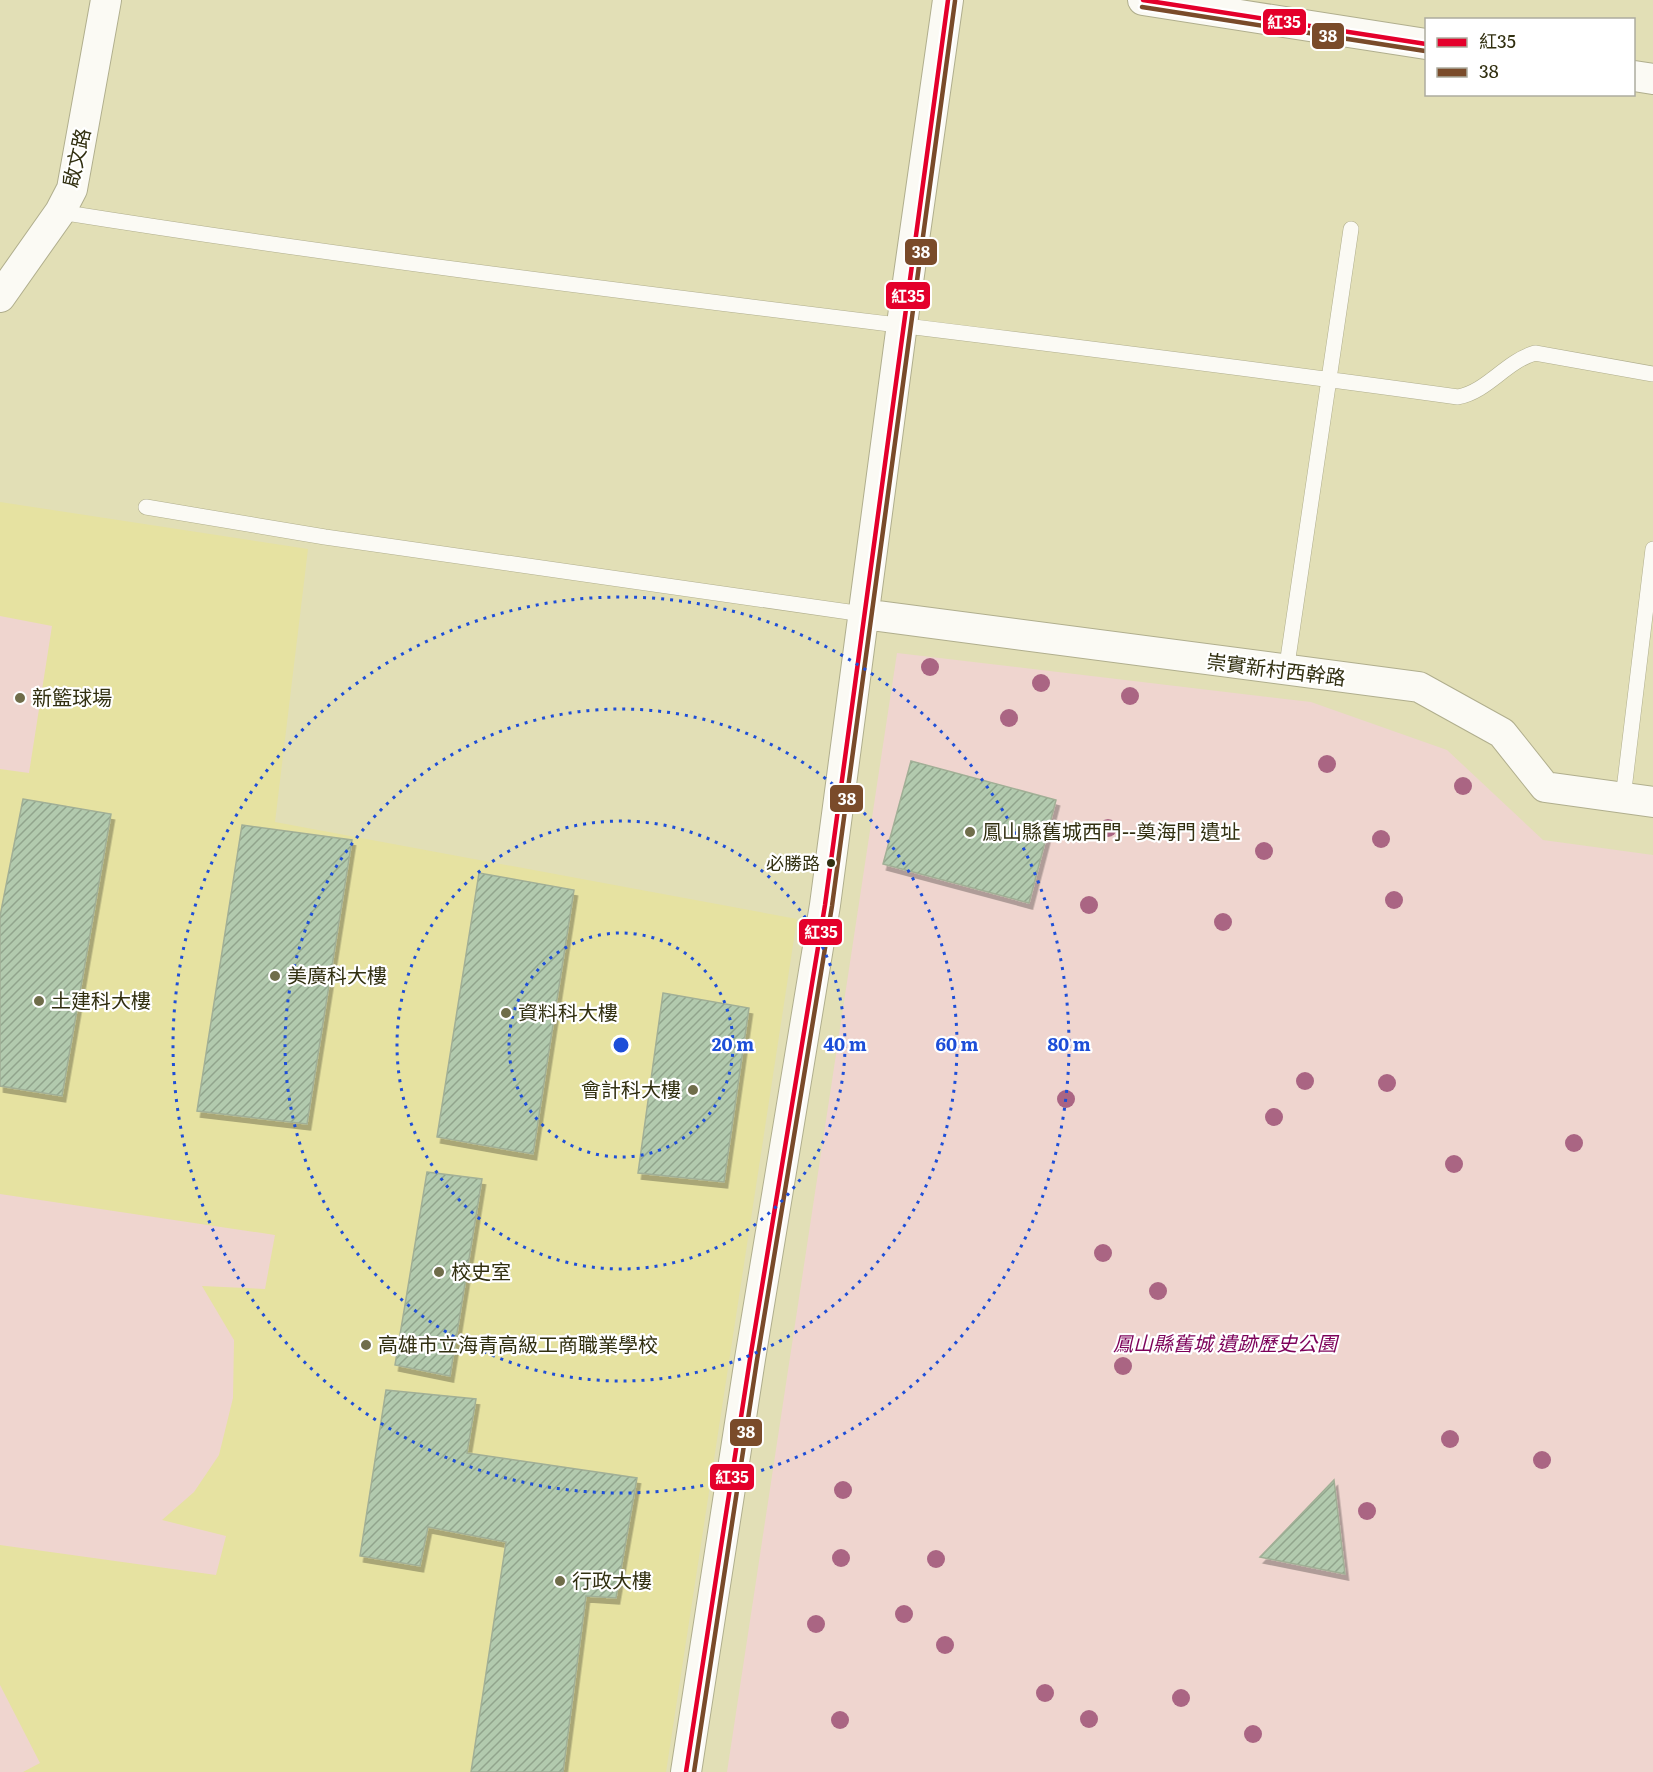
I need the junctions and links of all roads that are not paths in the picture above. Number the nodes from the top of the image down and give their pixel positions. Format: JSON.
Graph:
{"nodes":[{"id":1,"x":106,"y":0,"type":"edge"},
{"id":2,"x":948,"y":0,"type":"edge"},
{"id":3,"x":1143,"y":0,"type":"edge"},
{"id":4,"x":1425,"y":44,"type":"edge"},
{"id":5,"x":1635,"y":76,"type":"edge"},
{"id":6,"x":1653,"y":79,"type":"edge"},
{"id":7,"x":60,"y":212,"type":"junction"},
{"id":8,"x":1351,"y":229,"type":"dead end"},
{"id":9,"x":0,"y":297,"type":"edge"},
{"id":10,"x":902,"y":324,"type":"junction"},
{"id":11,"x":1653,"y":374,"type":"edge"},
{"id":12,"x":1327,"y":379,"type":"junction"},
{"id":13,"x":146,"y":507,"type":"dead end"},
{"id":14,"x":1653,"y":549,"type":"edge"},
{"id":15,"x":863,"y":615,"type":"junction"},
{"id":16,"x":1286,"y":672,"type":"junction"},
{"id":17,"x":1623,"y":798,"type":"junction"},
{"id":18,"x":1653,"y":802,"type":"edge"},
{"id":19,"x":686,"y":1772,"type":"edge"}],
"edges":[{"from":1,"to":7,"type":"street","name":"啟文路"},
{"from":2,"to":10,"type":"street"},
{"from":3,"to":4,"type":"street"},
{"from":5,"to":6,"type":"street"},
{"from":7,"to":9,"type":"street","name":"啟文路"},
{"from":7,"to":10,"type":"lane"},
{"from":8,"to":12,"type":"lane"},
{"from":10,"to":12,"type":"lane"},
{"from":10,"to":15,"type":"street"},
{"from":11,"to":12,"type":"lane"},
{"from":12,"to":16,"type":"lane"},
{"from":13,"to":15,"type":"lane"},
{"from":14,"to":17,"type":"lane"},
{"from":15,"to":16,"type":"street","name":"崇實新村西幹路"},
{"from":15,"to":19,"type":"street"},
{"from":16,"to":17,"type":"street","name":"崇實新村西幹路"},
{"from":17,"to":18,"type":"street","name":"崇實新村西幹路"}]}
